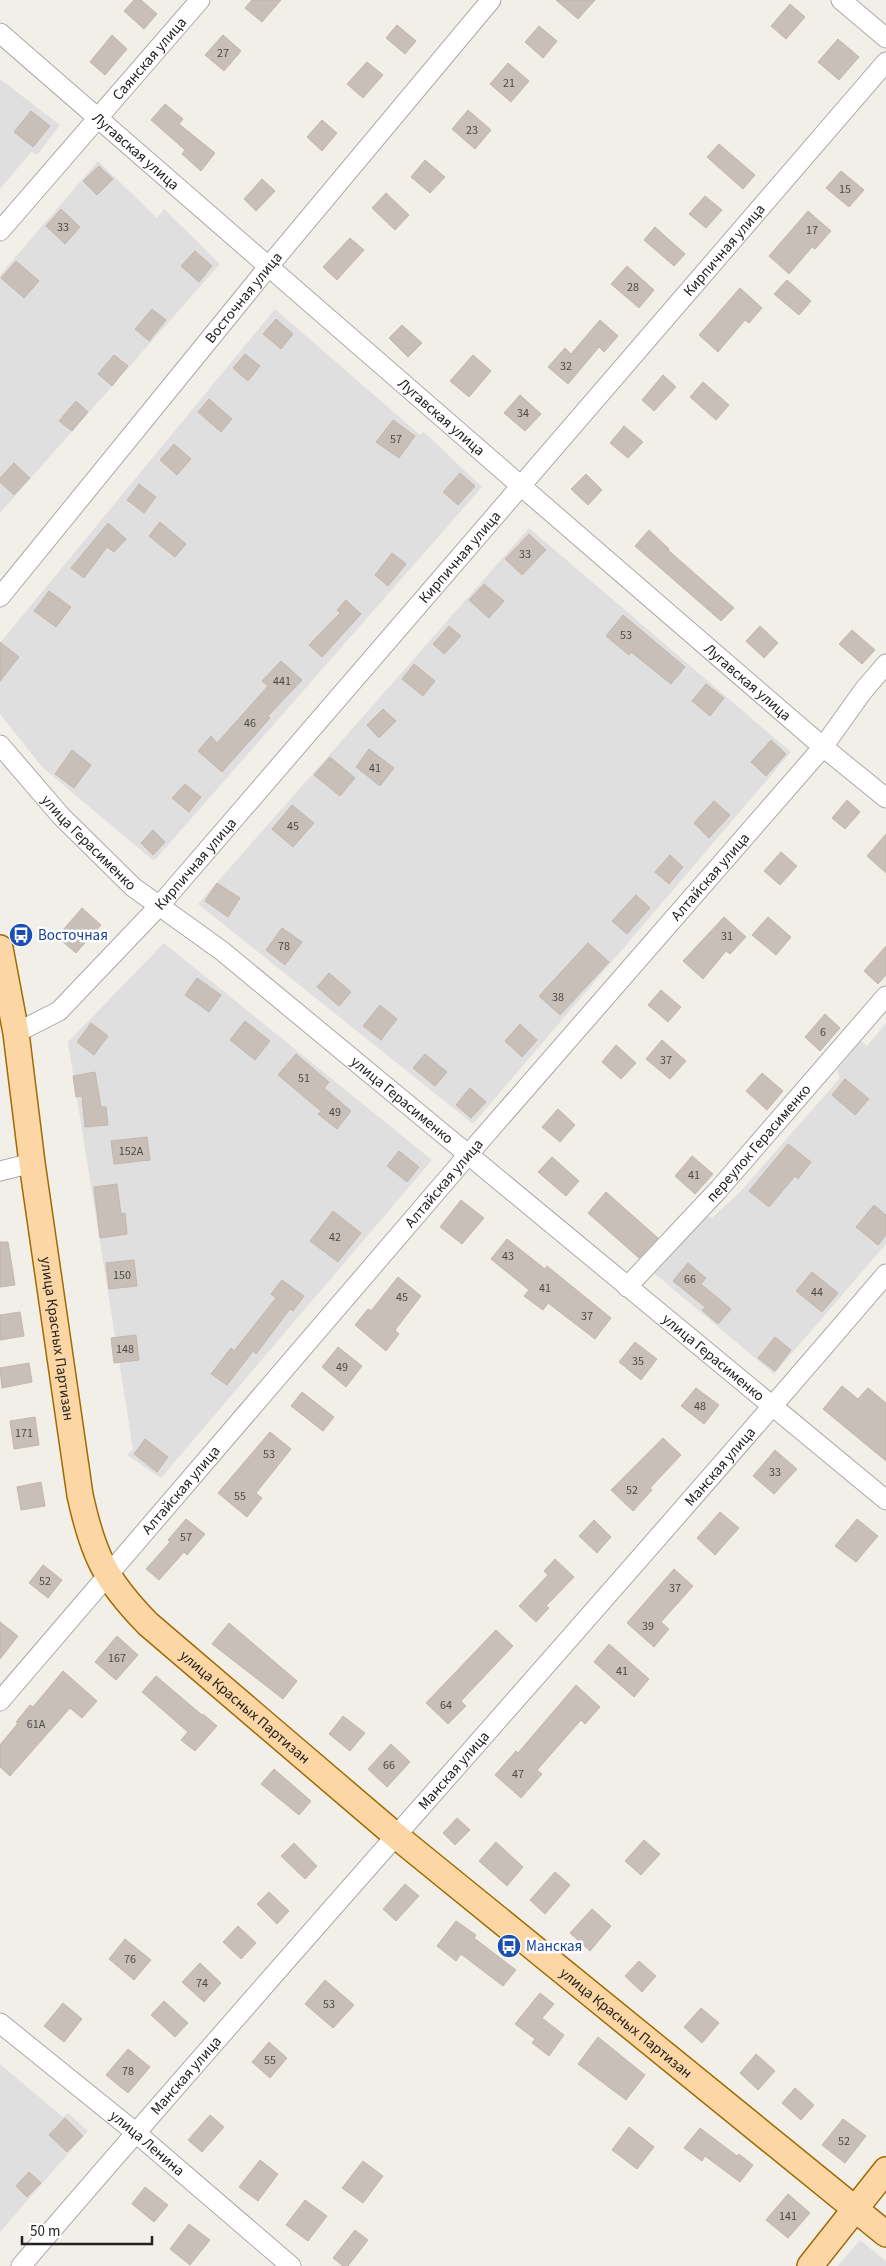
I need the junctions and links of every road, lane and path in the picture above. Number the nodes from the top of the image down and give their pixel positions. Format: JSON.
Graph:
{"nodes":[{"id":1,"x":200,"y":0,"type":"edge"},
{"id":2,"x":491,"y":0,"type":"edge"},
{"id":3,"x":841,"y":0,"type":"edge"},
{"id":4,"x":0,"y":33,"type":"edge"},
{"id":5,"x":886,"y":38,"type":"edge"},
{"id":6,"x":886,"y":62,"type":"edge"},
{"id":7,"x":97,"y":118,"type":"junction"},
{"id":8,"x":0,"y":231,"type":"edge"},
{"id":9,"x":268,"y":266,"type":"junction"},
{"id":10,"x":522,"y":486,"type":"junction"},
{"id":11,"x":6,"y":581,"type":"edge"},
{"id":12,"x":0,"y":597,"type":"edge"},
{"id":13,"x":886,"y":664,"type":"edge"},
{"id":14,"x":0,"y":745,"type":"edge"},
{"id":15,"x":823,"y":747,"type":"junction"},
{"id":16,"x":886,"y":798,"type":"edge"},
{"id":17,"x":160,"y":905,"type":"junction"},
{"id":18,"x":0,"y":948,"type":"edge"},
{"id":19,"x":886,"y":996,"type":"edge"},
{"id":20,"x":16,"y":1033,"type":"junction"},
{"id":21,"x":467,"y":1156,"type":"junction"},
{"id":22,"x":32,"y":1163,"type":"junction"},
{"id":23,"x":0,"y":1171,"type":"edge"},
{"id":24,"x":886,"y":1274,"type":"edge"},
{"id":25,"x":627,"y":1287,"type":"junction"},
{"id":26,"x":772,"y":1407,"type":"junction"},
{"id":27,"x":886,"y":1500,"type":"edge"},
{"id":28,"x":108,"y":1578,"type":"junction"},
{"id":29,"x":0,"y":1701,"type":"edge"},
{"id":30,"x":396,"y":1835,"type":"junction"},
{"id":31,"x":0,"y":2023,"type":"edge"},
{"id":32,"x":135,"y":2132,"type":"junction"},
{"id":33,"x":886,"y":2170,"type":"edge"},
{"id":34,"x":854,"y":2210,"type":"junction"},
{"id":35,"x":886,"y":2234,"type":"edge"},
{"id":36,"x":21,"y":2266,"type":"edge"},
{"id":37,"x":291,"y":2266,"type":"edge"},
{"id":38,"x":810,"y":2266,"type":"edge"}],
"edges":[{"from":1,"to":7,"type":"street","name":"Саянская улица"},
{"from":2,"to":9,"type":"street","name":"Восточная улица"},
{"from":3,"to":5,"type":"street"},
{"from":4,"to":7,"type":"street","name":"Лугавская улица"},
{"from":6,"to":10,"type":"street","name":"Кирпичная улица"},
{"from":7,"to":8,"type":"street","name":"Саянская улица"},
{"from":7,"to":9,"type":"street","name":"Лугавская улица"},
{"from":9,"to":10,"type":"street","name":"Лугавская улица"},
{"from":9,"to":11,"type":"street","name":"Восточная улица"},
{"from":10,"to":15,"type":"street","name":"Лугавская улица"},
{"from":10,"to":17,"type":"street","name":"Кирпичная улица"},
{"from":11,"to":12,"type":"street","name":"Восточная улица"},
{"from":13,"to":15,"type":"street","name":"Алтайская улица"},
{"from":14,"to":17,"type":"street","name":"улица Герасименко"},
{"from":15,"to":16,"type":"street","name":"Лугавская улица"},
{"from":15,"to":21,"type":"street","name":"Алтайская улица"},
{"from":17,"to":20,"type":"street","name":"Кирпичная улица"},
{"from":17,"to":21,"type":"street","name":"улица Герасименко"},
{"from":18,"to":20,"type":"main road","name":"улица Красных Партизан"},
{"from":19,"to":25,"type":"street","name":"переулок Герасименко"},
{"from":20,"to":22,"type":"main road","name":"улица Красных Партизан"},
{"from":21,"to":25,"type":"street","name":"улица Герасименко"},
{"from":21,"to":28,"type":"street","name":"Алтайская улица"},
{"from":22,"to":23,"type":"street"},
{"from":22,"to":28,"type":"main road","name":"улица Красных Партизан"},
{"from":24,"to":26,"type":"street","name":"Манская улица"},
{"from":25,"to":26,"type":"street","name":"улица Герасименко"},
{"from":26,"to":27,"type":"street","name":"улица Герасименко"},
{"from":26,"to":30,"type":"street","name":"Манская улица"},
{"from":28,"to":29,"type":"street","name":"Алтайская улица"},
{"from":28,"to":30,"type":"main road","name":"улица Красных Партизан"},
{"from":30,"to":32,"type":"street","name":"Манская улица"},
{"from":30,"to":34,"type":"main road","name":"улица Красных Партизан"},
{"from":31,"to":32,"type":"street","name":"улица Ленина"},
{"from":32,"to":36,"type":"street","name":"Манская улица"},
{"from":32,"to":37,"type":"street","name":"улица Ленина"},
{"from":33,"to":34,"type":"main road"},
{"from":34,"to":35,"type":"main road","name":"улица Красных Партизан"},
{"from":34,"to":38,"type":"main road"}]}
